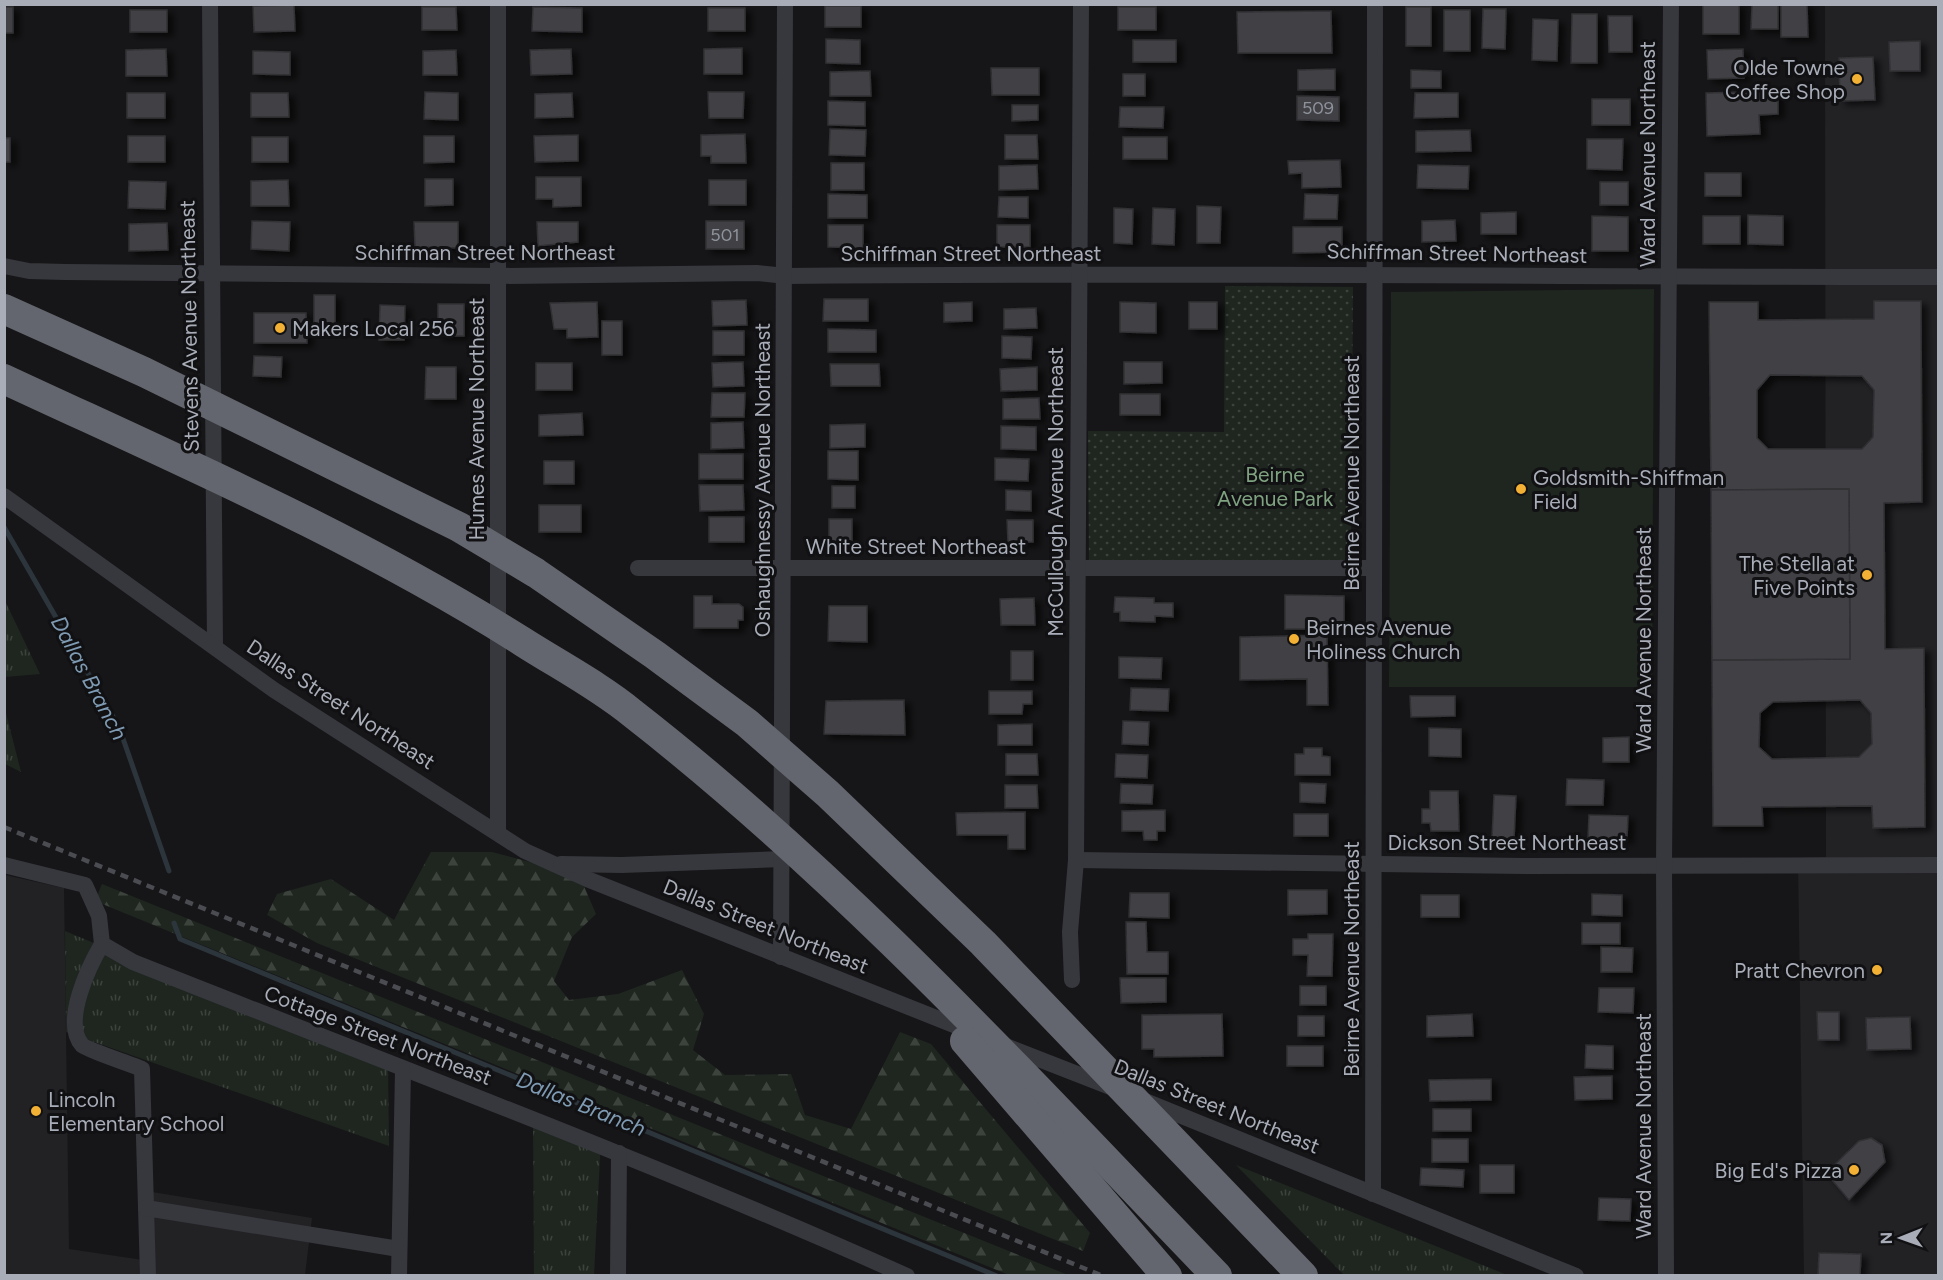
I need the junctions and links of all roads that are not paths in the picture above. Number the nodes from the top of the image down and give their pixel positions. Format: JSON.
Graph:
{"nodes":[{"id":1,"x":210,"y":4,"type":"edge"},
{"id":2,"x":498,"y":4,"type":"edge"},
{"id":3,"x":785,"y":4,"type":"edge"},
{"id":4,"x":1081,"y":4,"type":"edge"},
{"id":5,"x":1375,"y":4,"type":"edge"},
{"id":6,"x":1671,"y":4,"type":"edge"},
{"id":7,"x":4,"y":266,"type":"edge"},
{"id":8,"x":211,"y":272,"type":"junction"},
{"id":9,"x":1079,"y":274,"type":"junction"},
{"id":10,"x":1374,"y":274,"type":"junction"},
{"id":11,"x":499,"y":276,"type":"junction"},
{"id":12,"x":786,"y":276,"type":"junction"},
{"id":13,"x":1669,"y":276,"type":"junction"},
{"id":14,"x":1938,"y":277,"type":"edge"},
{"id":15,"x":4,"y":309,"type":"edge"},
{"id":16,"x":4,"y":379,"type":"edge"},
{"id":17,"x":4,"y":496,"type":"edge"},
{"id":18,"x":638,"y":568,"type":"dead end"},
{"id":19,"x":1374,"y":568,"type":"junction"},
{"id":20,"x":784,"y":569,"type":"junction"},
{"id":21,"x":1077,"y":569,"type":"junction"},
{"id":22,"x":215,"y":647,"type":"junction"},
{"id":23,"x":498,"y":833,"type":"junction"},
{"id":24,"x":783,"y":859,"type":"junction"},
{"id":25,"x":1076,"y":860,"type":"junction"},
{"id":26,"x":1374,"y":863,"type":"junction"},
{"id":27,"x":554,"y":864,"type":"junction"},
{"id":28,"x":4,"y":865,"type":"edge"},
{"id":29,"x":1938,"y":865,"type":"edge"},
{"id":30,"x":1664,"y":866,"type":"junction"},
{"id":31,"x":831,"y":886,"type":"junction"},
{"id":32,"x":102,"y":944,"type":"junction"},
{"id":33,"x":781,"y":957,"type":"junction"},
{"id":34,"x":1072,"y":980,"type":"dead end"},
{"id":35,"x":403,"y":1070,"type":"junction"},
{"id":36,"x":619,"y":1153,"type":"junction"},
{"id":37,"x":1374,"y":1194,"type":"junction"},
{"id":38,"x":147,"y":1208,"type":"junction"},
{"id":39,"x":399,"y":1249,"type":"junction"},
{"id":40,"x":148,"y":1275,"type":"edge"},
{"id":41,"x":399,"y":1275,"type":"edge"},
{"id":42,"x":618,"y":1275,"type":"edge"},
{"id":43,"x":908,"y":1275,"type":"edge"},
{"id":44,"x":1167,"y":1275,"type":"edge"},
{"id":45,"x":1216,"y":1275,"type":"edge"},
{"id":46,"x":1303,"y":1275,"type":"edge"},
{"id":47,"x":1576,"y":1275,"type":"edge"},
{"id":48,"x":1666,"y":1275,"type":"edge"}],
"edges":[{"from":1,"to":8,"type":"street","name":"Stevens Avenue Northeast"},
{"from":2,"to":11,"type":"street","name":"Humes Avenue Northeast"},
{"from":3,"to":12,"type":"street","name":"Oshaughnessy Avenue Northeast"},
{"from":4,"to":9,"type":"street","name":"McCullough Avenue Northeast"},
{"from":5,"to":10,"type":"street","name":"Beirne Avenue Northeast"},
{"from":6,"to":13,"type":"street","name":"Ward Avenue Northeast"},
{"from":7,"to":8,"type":"street","name":"Schiffman Street Northeast"},
{"from":8,"to":11,"type":"street","name":"Schiffman Street Northeast"},
{"from":8,"to":22,"type":"street","name":"Stevens Avenue Northeast"},
{"from":9,"to":10,"type":"street","name":"Schiffman Street Northeast"},
{"from":9,"to":12,"type":"street","name":"Schiffman Street Northeast"},
{"from":9,"to":21,"type":"street","name":"McCullough Avenue Northeast"},
{"from":10,"to":13,"type":"street","name":"Schiffman Street Northeast"},
{"from":10,"to":19,"type":"street","name":"Beirne Avenue Northeast"},
{"from":11,"to":12,"type":"street","name":"Schiffman Street Northeast"},
{"from":11,"to":23,"type":"street","name":"Humes Avenue Northeast"},
{"from":12,"to":20,"type":"street","name":"Oshaughnessy Avenue Northeast"},
{"from":13,"to":14,"type":"street","name":"Schiffman Street Northeast"},
{"from":13,"to":30,"type":"street","name":"Ward Avenue Northeast"},
{"from":15,"to":46,"type":"highway","bridge":true},
{"from":16,"to":31,"type":"highway","bridge":true},
{"from":17,"to":22,"type":"street","name":"Dallas Street Northeast"},
{"from":18,"to":20,"type":"street","name":"White Street Northeast"},
{"from":19,"to":21,"type":"street","name":"White Street Northeast"},
{"from":19,"to":26,"type":"street","name":"Beirne Avenue Northeast"},
{"from":20,"to":21,"type":"street","name":"White Street Northeast"},
{"from":20,"to":24,"type":"street","name":"Oshaughnessy Avenue Northeast"},
{"from":21,"to":25,"type":"street","name":"McCullough Avenue Northeast"},
{"from":22,"to":23,"type":"street","name":"Dallas Street Northeast"},
{"from":23,"to":27,"type":"street","name":"Dallas Street Northeast"},
{"from":24,"to":27,"type":"street"},
{"from":24,"to":33,"type":"street","name":"Oshaughnessy Avenue Northeast"},
{"from":25,"to":26,"type":"street","name":"Dickson Street Northeast"},
{"from":25,"to":34,"type":"street","name":"McCullough Avenue Northeast"},
{"from":26,"to":30,"type":"street","name":"Dickson Street Northeast"},
{"from":26,"to":37,"type":"street","name":"Beirne Avenue Northeast"},
{"from":27,"to":33,"type":"street","name":"Dallas Street Northeast"},
{"from":28,"to":32,"type":"street"},
{"from":29,"to":30,"type":"street","name":"Dickson Street Northeast"},
{"from":30,"to":48,"type":"street","name":"Ward Avenue Northeast"},
{"from":31,"to":44,"type":"highway","bridge":true},
{"from":31,"to":45,"type":"highway","bridge":true},
{"from":32,"to":35,"type":"street","name":"Cottage Street Northeast"},
{"from":32,"to":38,"type":"street"},
{"from":33,"to":37,"type":"street","name":"Dallas Street Northeast"},
{"from":35,"to":36,"type":"street","name":"Cottage Street Northeast"},
{"from":35,"to":39,"type":"street"},
{"from":36,"to":42,"type":"street"},
{"from":36,"to":43,"type":"street","name":"Cottage Street Northeast"},
{"from":37,"to":47,"type":"street","name":"Dallas Street Northeast"},
{"from":38,"to":39,"type":"street"},
{"from":38,"to":40,"type":"street"},
{"from":39,"to":41,"type":"street"}]}
